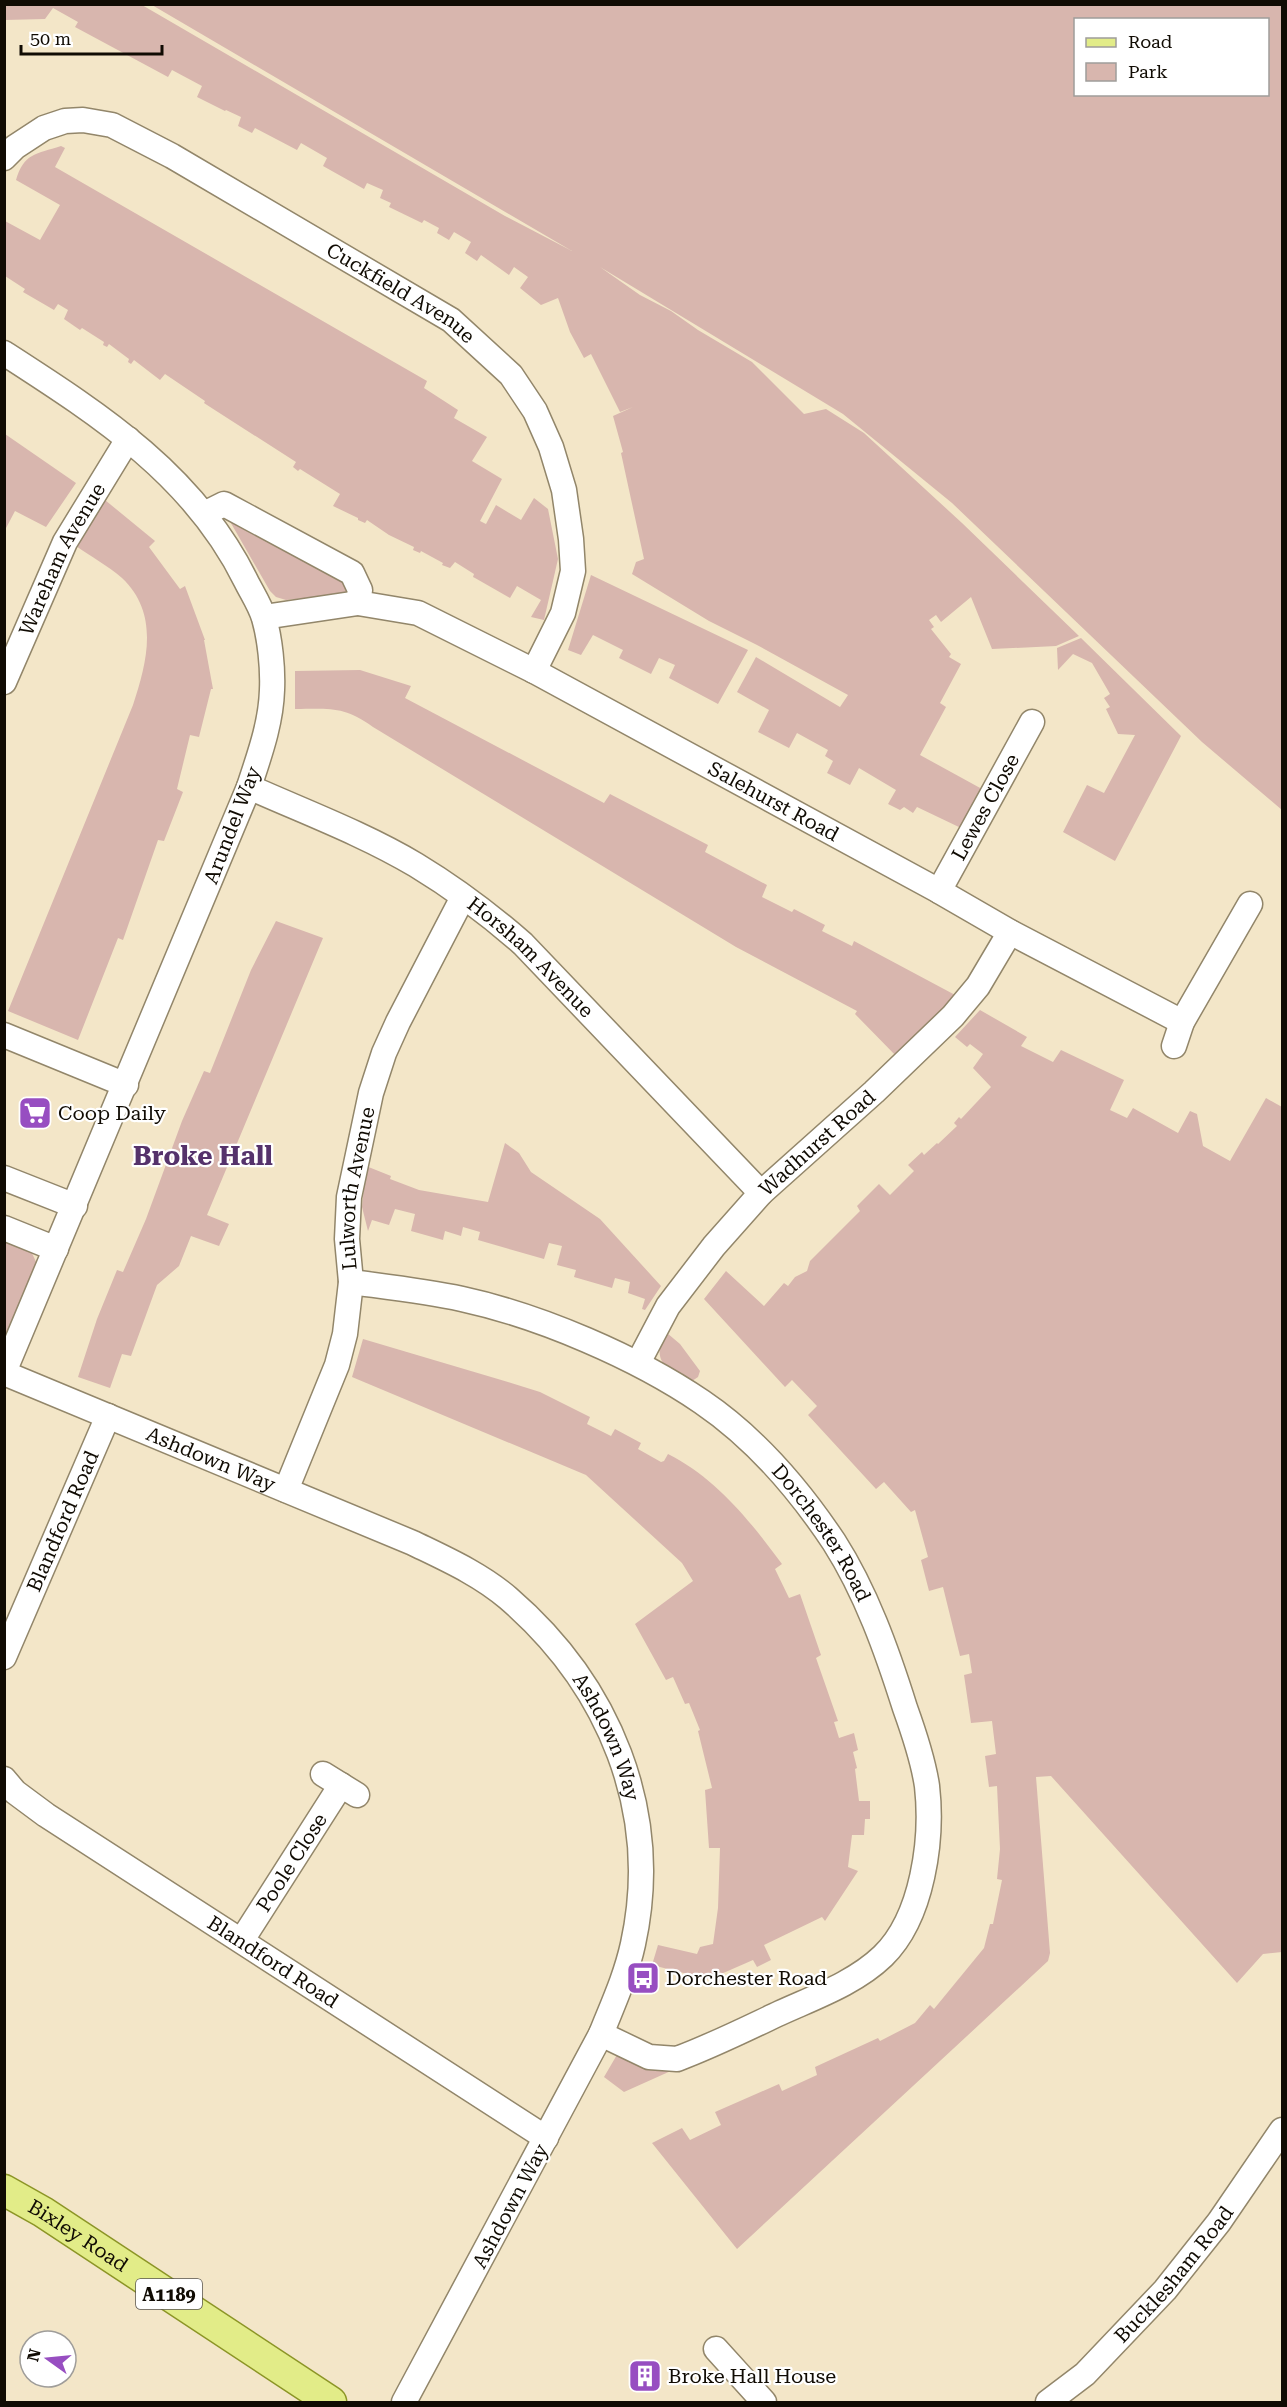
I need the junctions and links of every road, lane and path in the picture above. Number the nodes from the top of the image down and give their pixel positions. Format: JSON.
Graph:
{"nodes":[{"id":1,"x":4,"y":158,"type":"edge"},
{"id":2,"x":4,"y":354,"type":"edge"},
{"id":3,"x":129,"y":439,"type":"junction"},
{"id":4,"x":204,"y":514,"type":"junction"},
{"id":5,"x":358,"y":603,"type":"junction"},
{"id":6,"x":264,"y":617,"type":"junction"},
{"id":7,"x":13,"y":641,"type":"edge"},
{"id":8,"x":534,"y":671,"type":"junction"},
{"id":9,"x":4,"y":682,"type":"edge"},
{"id":10,"x":1032,"y":722,"type":"dead end"},
{"id":11,"x":249,"y":788,"type":"junction"},
{"id":12,"x":939,"y":891,"type":"junction"},
{"id":13,"x":463,"y":897,"type":"junction"},
{"id":14,"x":1250,"y":904,"type":"dead end"},
{"id":15,"x":1010,"y":932,"type":"junction"},
{"id":16,"x":1182,"y":1022,"type":"junction"},
{"id":17,"x":4,"y":1035,"type":"edge"},
{"id":18,"x":1174,"y":1046,"type":"dead end"},
{"id":19,"x":126,"y":1085,"type":"junction"},
{"id":20,"x":4,"y":1178,"type":"edge"},
{"id":21,"x":761,"y":1193,"type":"junction"},
{"id":22,"x":75,"y":1206,"type":"junction"},
{"id":23,"x":4,"y":1228,"type":"edge"},
{"id":24,"x":56,"y":1249,"type":"junction"},
{"id":25,"x":351,"y":1282,"type":"junction"},
{"id":26,"x":638,"y":1363,"type":"junction"},
{"id":27,"x":4,"y":1372,"type":"edge"},
{"id":28,"x":108,"y":1416,"type":"junction"},
{"id":29,"x":286,"y":1490,"type":"junction"},
{"id":30,"x":4,"y":1658,"type":"edge"},
{"id":31,"x":4,"y":1779,"type":"edge"},
{"id":32,"x":340,"y":1785,"type":"dead end"},
{"id":33,"x":242,"y":1940,"type":"junction"},
{"id":34,"x":601,"y":2034,"type":"junction"},
{"id":35,"x":1282,"y":2130,"type":"edge"},
{"id":36,"x":546,"y":2138,"type":"junction"},
{"id":37,"x":4,"y":2190,"type":"edge"},
{"id":38,"x":716,"y":2349,"type":"dead end"},
{"id":39,"x":330,"y":2403,"type":"edge"},
{"id":40,"x":404,"y":2403,"type":"edge"},
{"id":41,"x":764,"y":2403,"type":"edge"},
{"id":42,"x":1048,"y":2403,"type":"edge"}],
"edges":[{"from":1,"to":8,"type":"street","name":"Cuckfield Avenue"},
{"from":2,"to":3,"type":"street","name":"Arundel Way"},
{"from":3,"to":4,"type":"street","name":"Arundel Way"},
{"from":3,"to":7,"type":"street","name":"Wareham Avenue"},
{"from":4,"to":5,"type":"street"},
{"from":4,"to":6,"type":"street","name":"Arundel Way"},
{"from":5,"to":6,"type":"street","name":"Salehurst Road"},
{"from":5,"to":8,"type":"street","name":"Salehurst Road"},
{"from":6,"to":11,"type":"street","name":"Arundel Way"},
{"from":7,"to":9,"type":"street","name":"Wareham Avenue"},
{"from":8,"to":12,"type":"street","name":"Salehurst Road"},
{"from":10,"to":12,"type":"street","name":"Lewes Close"},
{"from":11,"to":13,"type":"street","name":"Horsham Avenue"},
{"from":11,"to":19,"type":"street","name":"Arundel Way"},
{"from":12,"to":15,"type":"street","name":"Salehurst Road"},
{"from":13,"to":21,"type":"street","name":"Horsham Avenue"},
{"from":13,"to":25,"type":"street","name":"Lulworth Avenue"},
{"from":14,"to":16,"type":"street"},
{"from":15,"to":16,"type":"street","name":"Salehurst Road"},
{"from":15,"to":21,"type":"street","name":"Wadhurst Road"},
{"from":16,"to":18,"type":"street"},
{"from":17,"to":19,"type":"street"},
{"from":19,"to":22,"type":"street","name":"Arundel Way"},
{"from":20,"to":22,"type":"street"},
{"from":21,"to":26,"type":"street","name":"Wadhurst Road"},
{"from":22,"to":24,"type":"street","name":"Arundel Way"},
{"from":23,"to":24,"type":"street"},
{"from":24,"to":27,"type":"street","name":"Arundel Way"},
{"from":25,"to":26,"type":"street","name":"Dorchester Road"},
{"from":25,"to":29,"type":"street","name":"Lulworth Avenue"},
{"from":26,"to":34,"type":"street","name":"Dorchester Road"},
{"from":27,"to":28,"type":"street","name":"Ashdown Way"},
{"from":28,"to":29,"type":"street","name":"Ashdown Way"},
{"from":28,"to":30,"type":"street","name":"Blandford Road"},
{"from":29,"to":34,"type":"street","name":"Ashdown Way"},
{"from":31,"to":33,"type":"street","name":"Blandford Road"},
{"from":32,"to":33,"type":"street","name":"Poole Close"},
{"from":33,"to":36,"type":"street","name":"Blandford Road"},
{"from":34,"to":36,"type":"street","name":"Ashdown Way"},
{"from":35,"to":42,"type":"street","name":"Bucklesham Road"},
{"from":36,"to":40,"type":"street","name":"Ashdown Way"},
{"from":37,"to":39,"type":"main road","name":"Bixley Road","number":"A1189"},
{"from":38,"to":41,"type":"street"}]}
